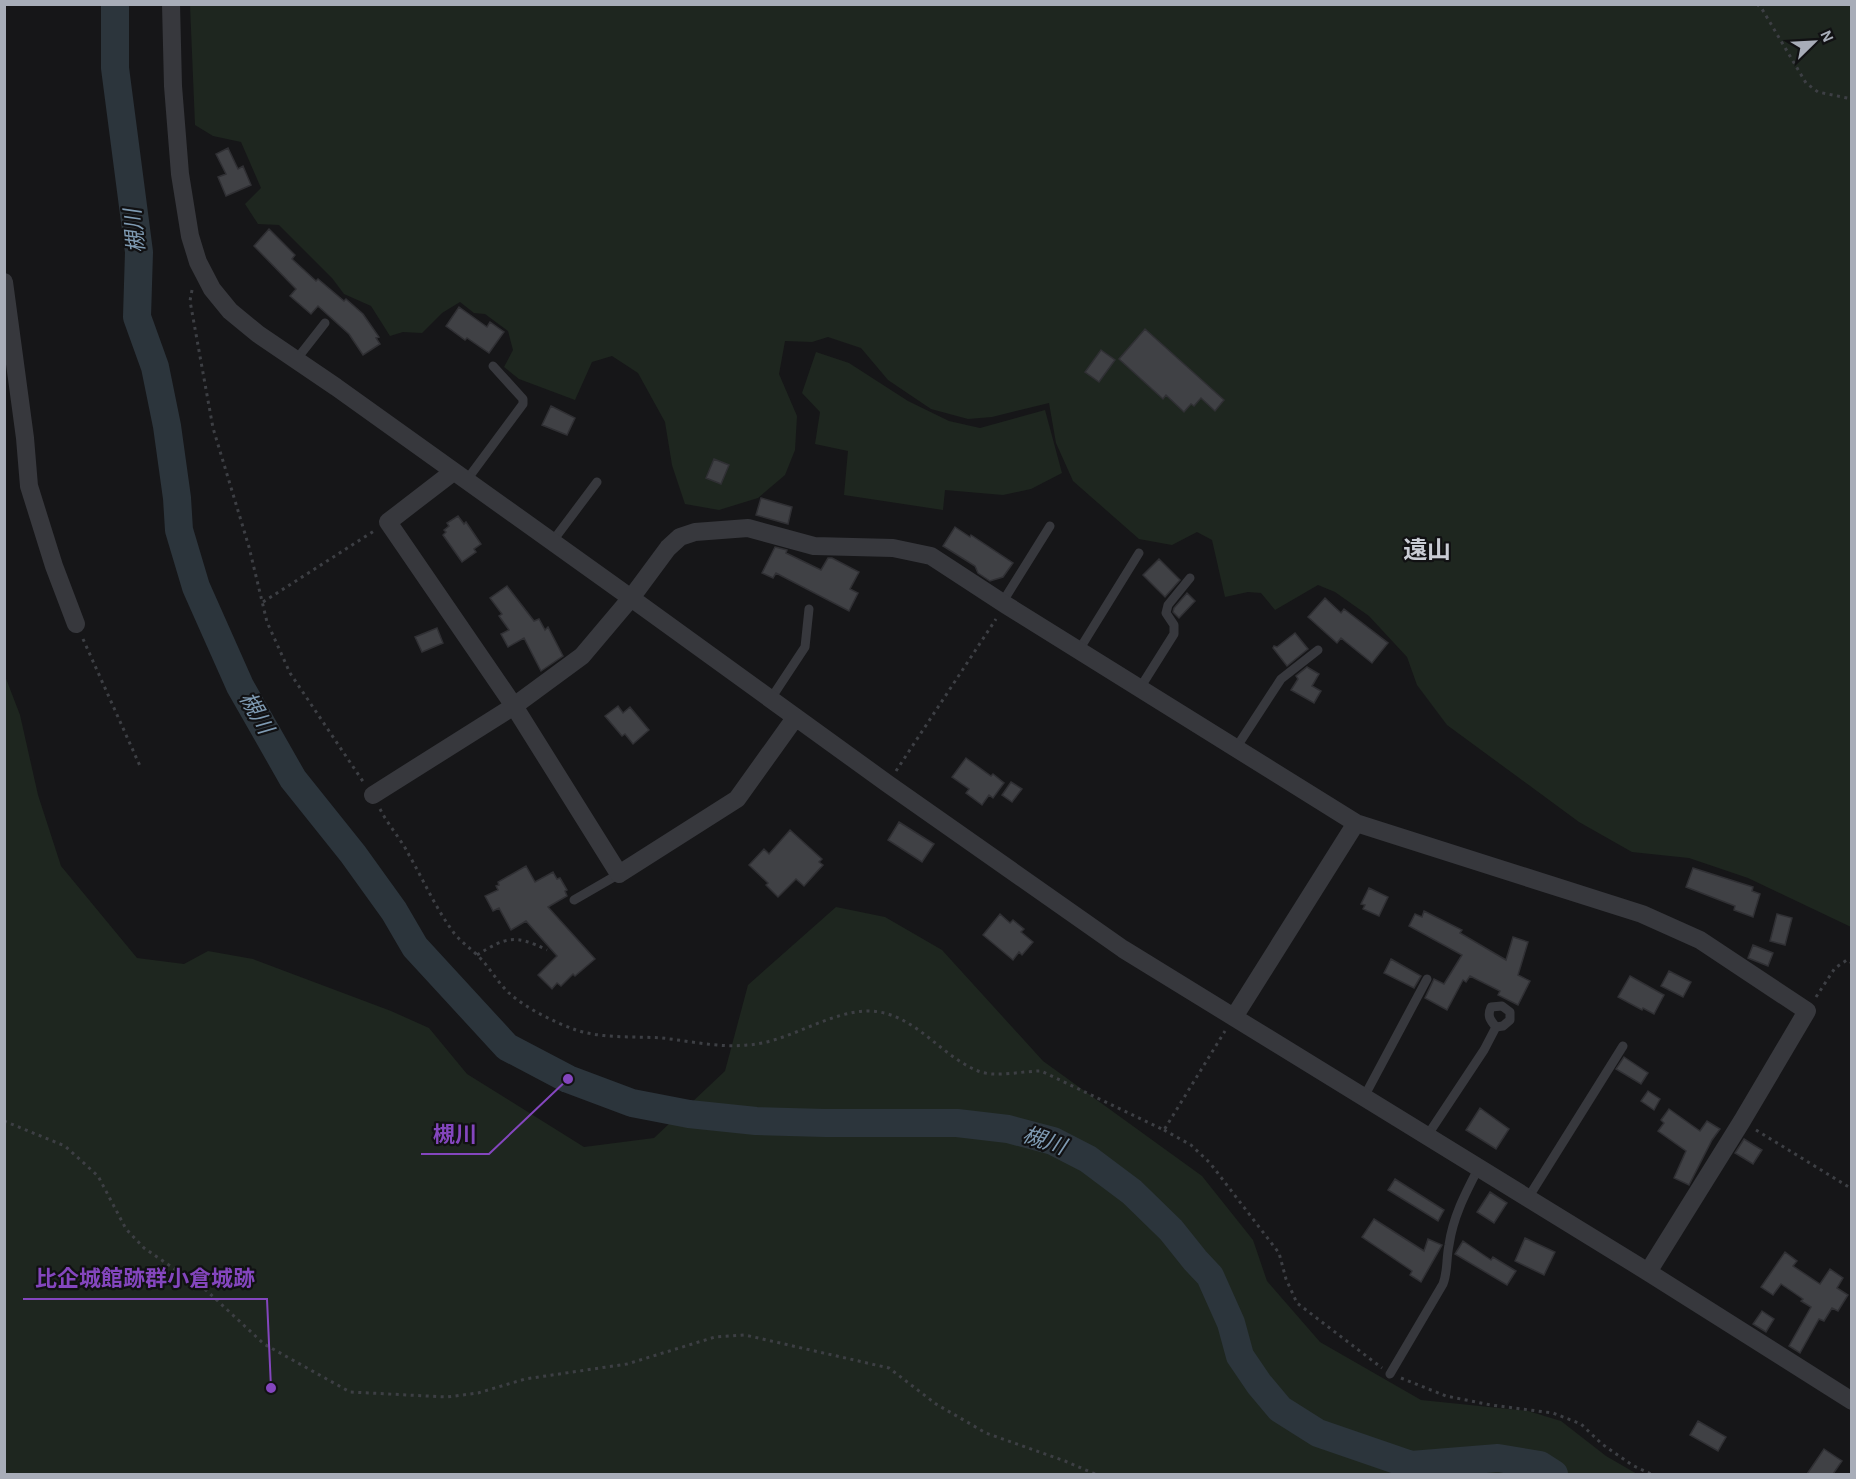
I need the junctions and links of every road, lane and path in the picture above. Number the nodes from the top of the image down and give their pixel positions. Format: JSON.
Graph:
{"nodes":[{"id":1,"x":171,"y":4,"type":"edge"},
{"id":2,"x":1757,"y":4,"type":"edge"},
{"id":3,"x":1851,"y":99,"type":"edge"},
{"id":4,"x":4,"y":282,"type":"edge"},
{"id":5,"x":325,"y":323,"type":"dead end"},
{"id":6,"x":296,"y":360,"type":"junction"},
{"id":7,"x":493,"y":366,"type":"dead end"},
{"id":8,"x":459,"y":477,"type":"junction"},
{"id":9,"x":597,"y":482,"type":"dead end"},
{"id":10,"x":388,"y":522,"type":"junction"},
{"id":11,"x":1050,"y":526,"type":"dead end"},
{"id":12,"x":552,"y":542,"type":"junction"},
{"id":13,"x":1139,"y":553,"type":"dead end"},
{"id":14,"x":1190,"y":578,"type":"dead end"},
{"id":15,"x":631,"y":598,"type":"junction"},
{"id":16,"x":262,"y":602,"type":"dead end"},
{"id":17,"x":1004,"y":604,"type":"junction"},
{"id":18,"x":809,"y":609,"type":"dead end"},
{"id":19,"x":76,"y":624,"type":"joint"},
{"id":20,"x":1079,"y":650,"type":"junction"},
{"id":21,"x":1318,"y":650,"type":"dead end"},
{"id":22,"x":1140,"y":688,"type":"junction"},
{"id":23,"x":770,"y":700,"type":"junction"},
{"id":24,"x":514,"y":706,"type":"junction"},
{"id":25,"x":795,"y":718,"type":"junction"},
{"id":26,"x":1236,"y":748,"type":"junction"},
{"id":27,"x":140,"y":766,"type":"dead end"},
{"id":28,"x":888,"y":784,"type":"junction"},
{"id":29,"x":373,"y":795,"type":"dead end"},
{"id":30,"x":1356,"y":823,"type":"junction"},
{"id":31,"x":620,"y":874,"type":"junction"},
{"id":32,"x":574,"y":900,"type":"dead end"},
{"id":33,"x":547,"y":950,"type":"dead end"},
{"id":34,"x":477,"y":955,"type":"dead end"},
{"id":35,"x":1851,"y":963,"type":"edge"},
{"id":36,"x":1427,"y":979,"type":"dead end"},
{"id":37,"x":1807,"y":1011,"type":"junction"},
{"id":38,"x":1234,"y":1017,"type":"junction"},
{"id":39,"x":1496,"y":1027,"type":"dead end"},
{"id":40,"x":1623,"y":1046,"type":"dead end"},
{"id":41,"x":1364,"y":1097,"type":"junction"},
{"id":42,"x":4,"y":1121,"type":"edge"},
{"id":43,"x":1742,"y":1121,"type":"junction"},
{"id":44,"x":1164,"y":1130,"type":"dead end"},
{"id":45,"x":1427,"y":1136,"type":"junction"},
{"id":46,"x":1478,"y":1169,"type":"junction"},
{"id":47,"x":1851,"y":1189,"type":"edge"},
{"id":48,"x":1528,"y":1198,"type":"junction"},
{"id":49,"x":1648,"y":1272,"type":"junction"},
{"id":50,"x":1390,"y":1374,"type":"junction"},
{"id":51,"x":1851,"y":1401,"type":"edge"},
{"id":52,"x":1095,"y":1474,"type":"edge"},
{"id":53,"x":1651,"y":1474,"type":"edge"}],
"edges":[{"from":1,"to":6,"type":"street"},
{"from":2,"to":3,"type":"path"},
{"from":4,"to":19,"type":"street"},
{"from":5,"to":6,"type":"lane"},
{"from":6,"to":8,"type":"street"},
{"from":7,"to":8,"type":"lane"},
{"from":8,"to":10,"type":"street"},
{"from":8,"to":12,"type":"street"},
{"from":9,"to":12,"type":"lane"},
{"from":10,"to":16,"type":"path"},
{"from":10,"to":24,"type":"street"},
{"from":11,"to":17,"type":"lane"},
{"from":12,"to":15,"type":"street"},
{"from":13,"to":20,"type":"lane"},
{"from":14,"to":22,"type":"lane"},
{"from":15,"to":17,"type":"street"},
{"from":15,"to":23,"type":"street"},
{"from":15,"to":24,"type":"street"},
{"from":17,"to":20,"type":"street"},
{"from":17,"to":28,"type":"path"},
{"from":18,"to":23,"type":"lane"},
{"from":19,"to":27,"type":"path"},
{"from":20,"to":22,"type":"street"},
{"from":21,"to":26,"type":"lane"},
{"from":22,"to":26,"type":"street"},
{"from":23,"to":25,"type":"street"},
{"from":24,"to":29,"type":"street"},
{"from":24,"to":31,"type":"street"},
{"from":25,"to":28,"type":"street"},
{"from":25,"to":31,"type":"street"},
{"from":26,"to":30,"type":"street"},
{"from":28,"to":38,"type":"street"},
{"from":30,"to":37,"type":"street"},
{"from":30,"to":38,"type":"street"},
{"from":31,"to":32,"type":"lane"},
{"from":33,"to":34,"type":"path"},
{"from":35,"to":37,"type":"path"},
{"from":36,"to":41,"type":"lane"},
{"from":37,"to":43,"type":"street"},
{"from":38,"to":41,"type":"street"},
{"from":39,"to":45,"type":"lane"},
{"from":40,"to":48,"type":"lane"},
{"from":41,"to":45,"type":"street"},
{"from":42,"to":52,"type":"path"},
{"from":43,"to":47,"type":"path"},
{"from":43,"to":49,"type":"street"},
{"from":44,"to":50,"type":"path"},
{"from":45,"to":46,"type":"street"},
{"from":46,"to":48,"type":"street"},
{"from":46,"to":50,"type":"lane"},
{"from":48,"to":49,"type":"street"},
{"from":49,"to":51,"type":"street"},
{"from":50,"to":53,"type":"path"}]}
